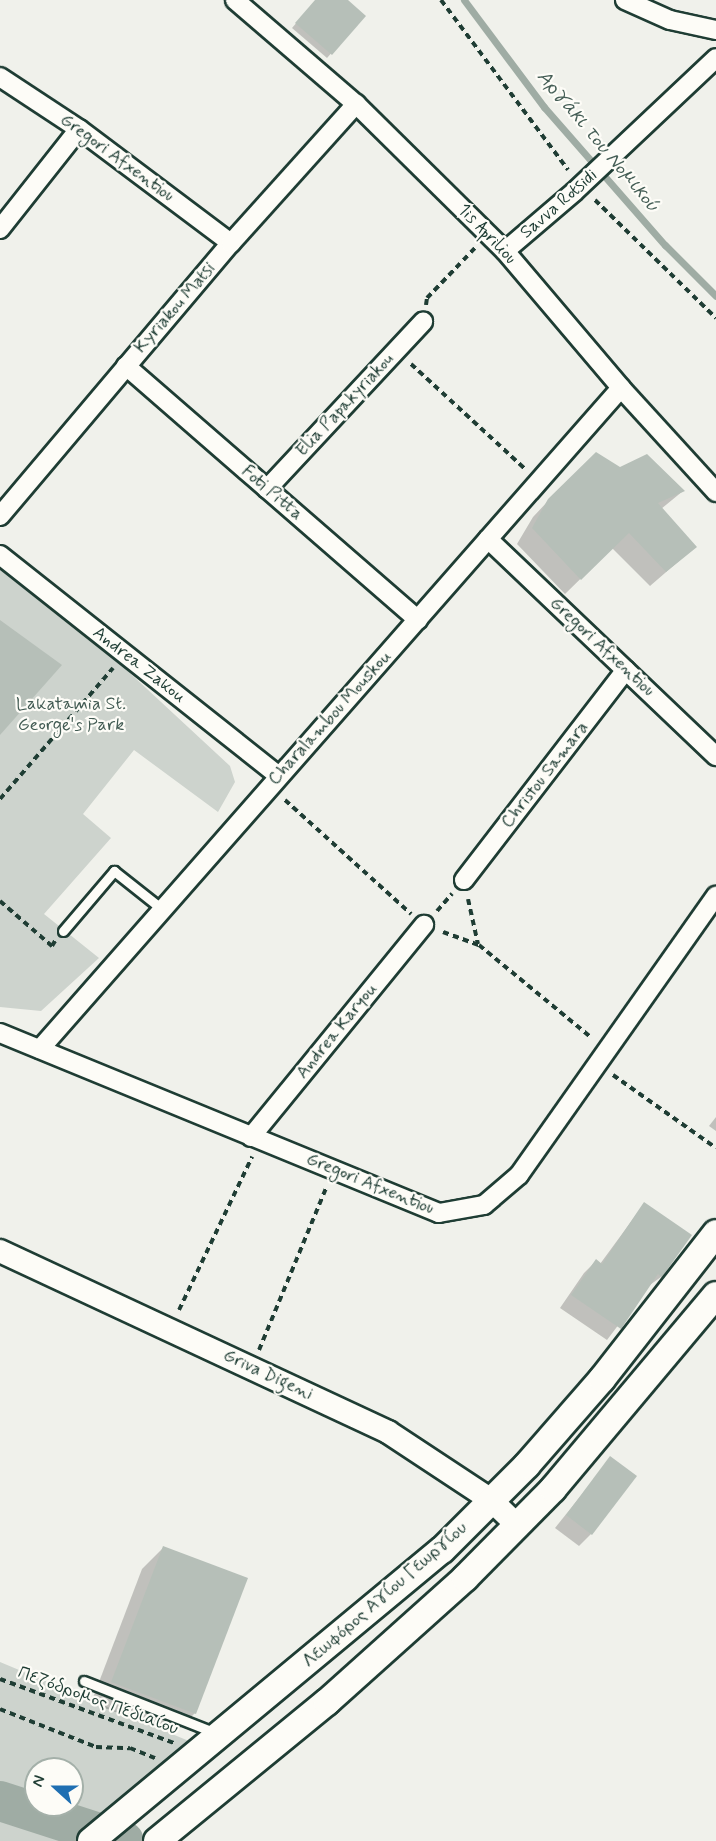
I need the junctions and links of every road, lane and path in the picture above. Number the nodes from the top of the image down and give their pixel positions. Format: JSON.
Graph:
{"nodes":[{"id":1,"x":235,"y":0,"type":"edge"},
{"id":2,"x":441,"y":0,"type":"edge"},
{"id":3,"x":625,"y":0,"type":"edge"},
{"id":4,"x":716,"y":30,"type":"edge"},
{"id":5,"x":716,"y":58,"type":"edge"},
{"id":6,"x":0,"y":77,"type":"edge"},
{"id":7,"x":356,"y":104,"type":"junction"},
{"id":8,"x":79,"y":129,"type":"junction"},
{"id":9,"x":578,"y":189,"type":"junction"},
{"id":10,"x":0,"y":229,"type":"edge"},
{"id":11,"x":488,"y":234,"type":"junction"},
{"id":12,"x":231,"y":243,"type":"junction"},
{"id":13,"x":505,"y":251,"type":"junction"},
{"id":14,"x":716,"y":318,"type":"edge"},
{"id":15,"x":423,"y":321,"type":"joint"},
{"id":16,"x":396,"y":351,"type":"junction"},
{"id":17,"x":126,"y":366,"type":"junction"},
{"id":18,"x":621,"y":388,"type":"junction"},
{"id":19,"x":538,"y":482,"type":"junction"},
{"id":20,"x":267,"y":489,"type":"junction"},
{"id":21,"x":716,"y":492,"type":"edge"},
{"id":22,"x":0,"y":516,"type":"edge"},
{"id":23,"x":488,"y":539,"type":"junction"},
{"id":24,"x":0,"y":555,"type":"edge"},
{"id":25,"x":418,"y":620,"type":"junction"},
{"id":26,"x":125,"y":654,"type":"junction"},
{"id":27,"x":626,"y":670,"type":"junction"},
{"id":28,"x":716,"y":756,"type":"edge"},
{"id":29,"x":274,"y":780,"type":"junction"},
{"id":30,"x":0,"y":799,"type":"edge"},
{"id":31,"x":464,"y":880,"type":"junction"},
{"id":32,"x":716,"y":896,"type":"edge"},
{"id":33,"x":0,"y":901,"type":"edge"},
{"id":34,"x":162,"y":909,"type":"junction"},
{"id":35,"x":424,"y":926,"type":"junction"},
{"id":36,"x":63,"y":931,"type":"joint"},
{"id":37,"x":478,"y":945,"type":"junction"},
{"id":38,"x":0,"y":1033,"type":"edge"},
{"id":39,"x":40,"y":1049,"type":"junction"},
{"id":40,"x":602,"y":1057,"type":"junction"},
{"id":41,"x":255,"y":1139,"type":"junction"},
{"id":42,"x":716,"y":1148,"type":"edge"},
{"id":43,"x":333,"y":1170,"type":"junction"},
{"id":44,"x":716,"y":1233,"type":"edge"},
{"id":45,"x":0,"y":1251,"type":"edge"},
{"id":46,"x":716,"y":1295,"type":"edge"},
{"id":47,"x":170,"y":1329,"type":"junction"},
{"id":48,"x":252,"y":1367,"type":"junction"},
{"id":49,"x":491,"y":1500,"type":"junction"},
{"id":50,"x":518,"y":1526,"type":"junction"},
{"id":51,"x":0,"y":1679,"type":"edge"},
{"id":52,"x":84,"y":1681,"type":"dead end"},
{"id":53,"x":0,"y":1709,"type":"edge"},
{"id":54,"x":220,"y":1736,"type":"junction"},
{"id":55,"x":178,"y":1744,"type":"dead end"},
{"id":56,"x":169,"y":1764,"type":"junction"},
{"id":57,"x":91,"y":1841,"type":"edge"},
{"id":58,"x":157,"y":1841,"type":"edge"}],
"edges":[{"from":1,"to":7,"type":"street","name":"1is Apriliou"},
{"from":2,"to":9,"type":"path"},
{"from":3,"to":4,"type":"street"},
{"from":5,"to":9,"type":"street","name":"Savva Rotsidi"},
{"from":6,"to":8,"type":"street","name":"Gregori Afxentiou"},
{"from":7,"to":11,"type":"street","name":"1is Apriliou"},
{"from":7,"to":12,"type":"street","name":"Kyriakou Matsi"},
{"from":8,"to":10,"type":"street"},
{"from":8,"to":12,"type":"street","name":"Gregori Afxentiou"},
{"from":9,"to":13,"type":"street","name":"Savva Rotsidi"},
{"from":9,"to":14,"type":"path"},
{"from":11,"to":13,"type":"street","name":"1is Apriliou"},
{"from":11,"to":15,"type":"path"},
{"from":12,"to":17,"type":"street","name":"Kyriakou Matsi"},
{"from":13,"to":18,"type":"street","name":"1is Apriliou"},
{"from":15,"to":16,"type":"street","name":"Elia Papakyriakou"},
{"from":16,"to":19,"type":"path"},
{"from":16,"to":20,"type":"street","name":"Elia Papakyriakou"},
{"from":17,"to":20,"type":"street","name":"Foti Pitta"},
{"from":17,"to":22,"type":"street","name":"Kyriakou Matsi"},
{"from":18,"to":19,"type":"street","name":"Charalambou Mouskou"},
{"from":18,"to":21,"type":"street","name":"1is Apriliou"},
{"from":19,"to":23,"type":"street","name":"Charalambou Mouskou"},
{"from":20,"to":25,"type":"street","name":"Foti Pitta"},
{"from":23,"to":25,"type":"street","name":"Charalambou Mouskou"},
{"from":23,"to":27,"type":"street","name":"Gregori Afxentiou"},
{"from":24,"to":26,"type":"street","name":"Andrea Zakou"},
{"from":25,"to":29,"type":"street","name":"Charalambou Mouskou"},
{"from":26,"to":29,"type":"street","name":"Andrea Zakou"},
{"from":26,"to":30,"type":"path"},
{"from":27,"to":28,"type":"street","name":"Gregori Afxentiou"},
{"from":27,"to":31,"type":"street","name":"Christou Samara"},
{"from":29,"to":34,"type":"street","name":"Charalambou Mouskou"},
{"from":29,"to":35,"type":"path"},
{"from":31,"to":35,"type":"path"},
{"from":31,"to":37,"type":"path"},
{"from":32,"to":40,"type":"street","name":"Gregori Afxentiou"},
{"from":33,"to":36,"type":"path"},
{"from":34,"to":36,"type":"lane"},
{"from":34,"to":39,"type":"street","name":"Charalambou Mouskou"},
{"from":35,"to":37,"type":"path"},
{"from":35,"to":41,"type":"street","name":"Andrea Karyou"},
{"from":37,"to":40,"type":"path"},
{"from":38,"to":39,"type":"street","name":"Gregori Afxentiou"},
{"from":39,"to":41,"type":"street","name":"Gregori Afxentiou"},
{"from":40,"to":42,"type":"path"},
{"from":40,"to":43,"type":"street","name":"Gregori Afxentiou"},
{"from":41,"to":43,"type":"street","name":"Gregori Afxentiou"},
{"from":41,"to":47,"type":"path"},
{"from":43,"to":48,"type":"path"},
{"from":44,"to":49,"type":"main road","name":"Λεωφόρος Αγίου Γεωργίου"},
{"from":45,"to":47,"type":"street","name":"Griva Digeni"},
{"from":46,"to":50,"type":"main road","name":"Λεωφόρος Αγίου Γεωργίου"},
{"from":47,"to":48,"type":"street","name":"Griva Digeni"},
{"from":48,"to":49,"type":"street","name":"Griva Digeni"},
{"from":49,"to":50,"type":"street","name":"Griva Digeni"},
{"from":49,"to":54,"type":"main road","name":"Λεωφόρος Αγίου Γεωργίου"},
{"from":50,"to":58,"type":"main road","name":"Λεωφόρος Αγίου Γεωργίου"},
{"from":51,"to":55,"type":"path","name":"Πεζόδρομος Πεδιαίου"},
{"from":52,"to":54,"type":"lane"},
{"from":53,"to":56,"type":"path"},
{"from":54,"to":56,"type":"main road","name":"Λεωφόρος Αγίου Γεωργίου"},
{"from":56,"to":57,"type":"main road","name":"Λεωφόρος Αγίου Γεωργίου"}]}
